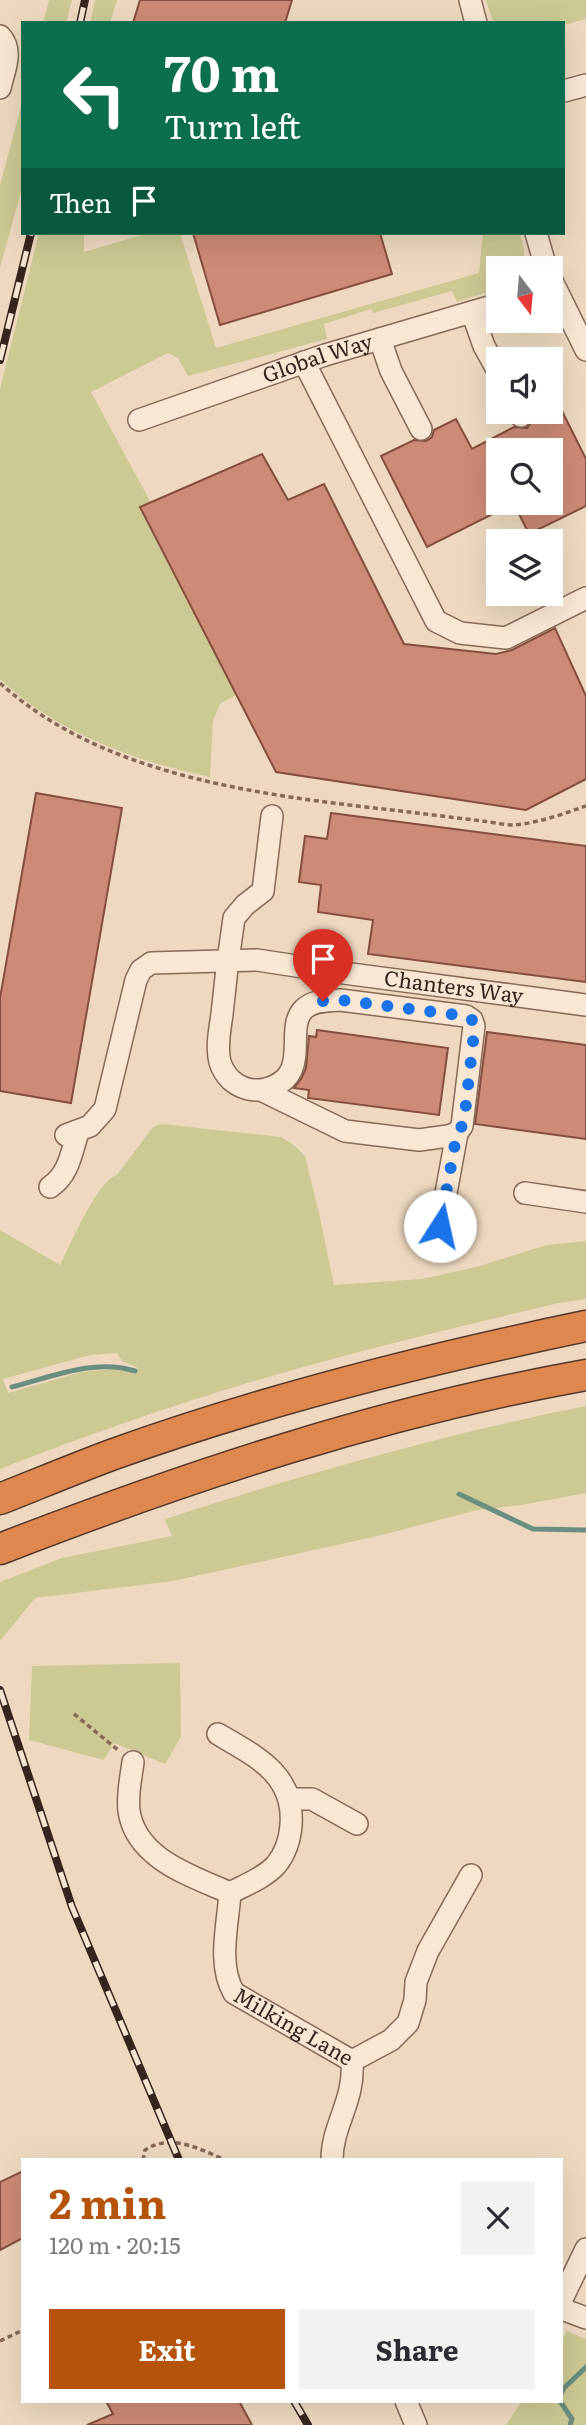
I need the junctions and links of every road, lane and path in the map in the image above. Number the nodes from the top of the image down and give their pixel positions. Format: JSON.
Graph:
{"nodes":[{"id":1,"x":470,"y":0,"type":"edge"},
{"id":2,"x":476,"y":21,"type":"edge"},
{"id":3,"x":0,"y":36,"type":"edge"},
{"id":4,"x":586,"y":85,"type":"edge"},
{"id":5,"x":0,"y":88,"type":"edge"},
{"id":6,"x":565,"y":91,"type":"edge"},
{"id":7,"x":537,"y":235,"type":"edge"},
{"id":8,"x":543,"y":256,"type":"edge"},
{"id":9,"x":564,"y":307,"type":"edge"},
{"id":10,"x":486,"y":308,"type":"edge"},
{"id":11,"x":472,"y":312,"type":"junction"},
{"id":12,"x":380,"y":339,"type":"junction"},
{"id":13,"x":486,"y":349,"type":"edge"},
{"id":14,"x":586,"y":350,"type":"edge"},
{"id":15,"x":304,"y":362,"type":"junction"},
{"id":16,"x":139,"y":420,"type":"dead end"},
{"id":17,"x":421,"y":429,"type":"dead end"},
{"id":18,"x":586,"y":598,"type":"edge"},
{"id":19,"x":0,"y":683,"type":"edge"},
{"id":20,"x":586,"y":806,"type":"edge"},
{"id":21,"x":272,"y":816,"type":"dead end"},
{"id":22,"x":228,"y":960,"type":"junction"},
{"id":23,"x":586,"y":1005,"type":"edge"},
{"id":24,"x":268,"y":1088,"type":"junction"},
{"id":25,"x":457,"y":1133,"type":"junction"},
{"id":26,"x":50,"y":1187,"type":"dead end"},
{"id":27,"x":525,"y":1193,"type":"dead end"},
{"id":28,"x":586,"y":1202,"type":"edge"},
{"id":29,"x":421,"y":1233,"type":"dead end"},
{"id":30,"x":586,"y":1326,"type":"edge"},
{"id":31,"x":586,"y":1375,"type":"edge"},
{"id":32,"x":0,"y":1499,"type":"edge"},
{"id":33,"x":0,"y":1549,"type":"edge"},
{"id":34,"x":74,"y":1714,"type":"dead end"},
{"id":35,"x":218,"y":1734,"type":"dead end"},
{"id":36,"x":133,"y":1762,"type":"joint"},
{"id":37,"x":289,"y":1799,"type":"junction"},
{"id":38,"x":356,"y":1824,"type":"dead end"},
{"id":39,"x":471,"y":1875,"type":"dead end"},
{"id":40,"x":230,"y":1894,"type":"junction"},
{"id":41,"x":352,"y":2061,"type":"junction"},
{"id":42,"x":143,"y":2158,"type":"edge"},
{"id":43,"x":220,"y":2158,"type":"edge"},
{"id":44,"x":332,"y":2158,"type":"edge"},
{"id":45,"x":586,"y":2249,"type":"edge"},
{"id":46,"x":563,"y":2297,"type":"edge"},
{"id":47,"x":563,"y":2309,"type":"edge"},
{"id":48,"x":586,"y":2318,"type":"edge"},
{"id":49,"x":21,"y":2331,"type":"edge"},
{"id":50,"x":0,"y":2341,"type":"edge"},
{"id":51,"x":407,"y":2403,"type":"edge"},
{"id":52,"x":416,"y":2425,"type":"edge"}],
"edges":[{"from":1,"to":2,"type":"street"},
{"from":3,"to":5,"type":"street"},
{"from":4,"to":6,"type":"street"},
{"from":7,"to":8,"type":"street"},
{"from":9,"to":14,"type":"street"},
{"from":10,"to":11,"type":"street","name":"Global Way"},
{"from":11,"to":12,"type":"street","name":"Global Way"},
{"from":11,"to":13,"type":"street"},
{"from":12,"to":15,"type":"street","name":"Global Way"},
{"from":12,"to":17,"type":"street"},
{"from":15,"to":16,"type":"street","name":"Global Way"},
{"from":15,"to":18,"type":"street"},
{"from":19,"to":20,"type":"path"},
{"from":21,"to":22,"type":"street"},
{"from":22,"to":23,"type":"street","name":"Chanters Way"},
{"from":22,"to":24,"type":"street"},
{"from":22,"to":26,"type":"street","name":"Chanters Way"},
{"from":24,"to":25,"type":"street"},
{"from":24,"to":25,"type":"street"},
{"from":25,"to":29,"type":"street"},
{"from":27,"to":28,"type":"street"},
{"from":30,"to":32,"type":"highway"},
{"from":31,"to":33,"type":"highway"},
{"from":34,"to":36,"type":"path"},
{"from":35,"to":37,"type":"street"},
{"from":36,"to":40,"type":"street"},
{"from":37,"to":38,"type":"street"},
{"from":37,"to":40,"type":"street"},
{"from":39,"to":41,"type":"street"},
{"from":40,"to":41,"type":"street","name":"Milking Lane"},
{"from":41,"to":44,"type":"street","name":"Milking Lane"},
{"from":42,"to":43,"type":"path"},
{"from":45,"to":46,"type":"street"},
{"from":47,"to":48,"type":"street"},
{"from":49,"to":50,"type":"path"},
{"from":51,"to":52,"type":"street"}]}
